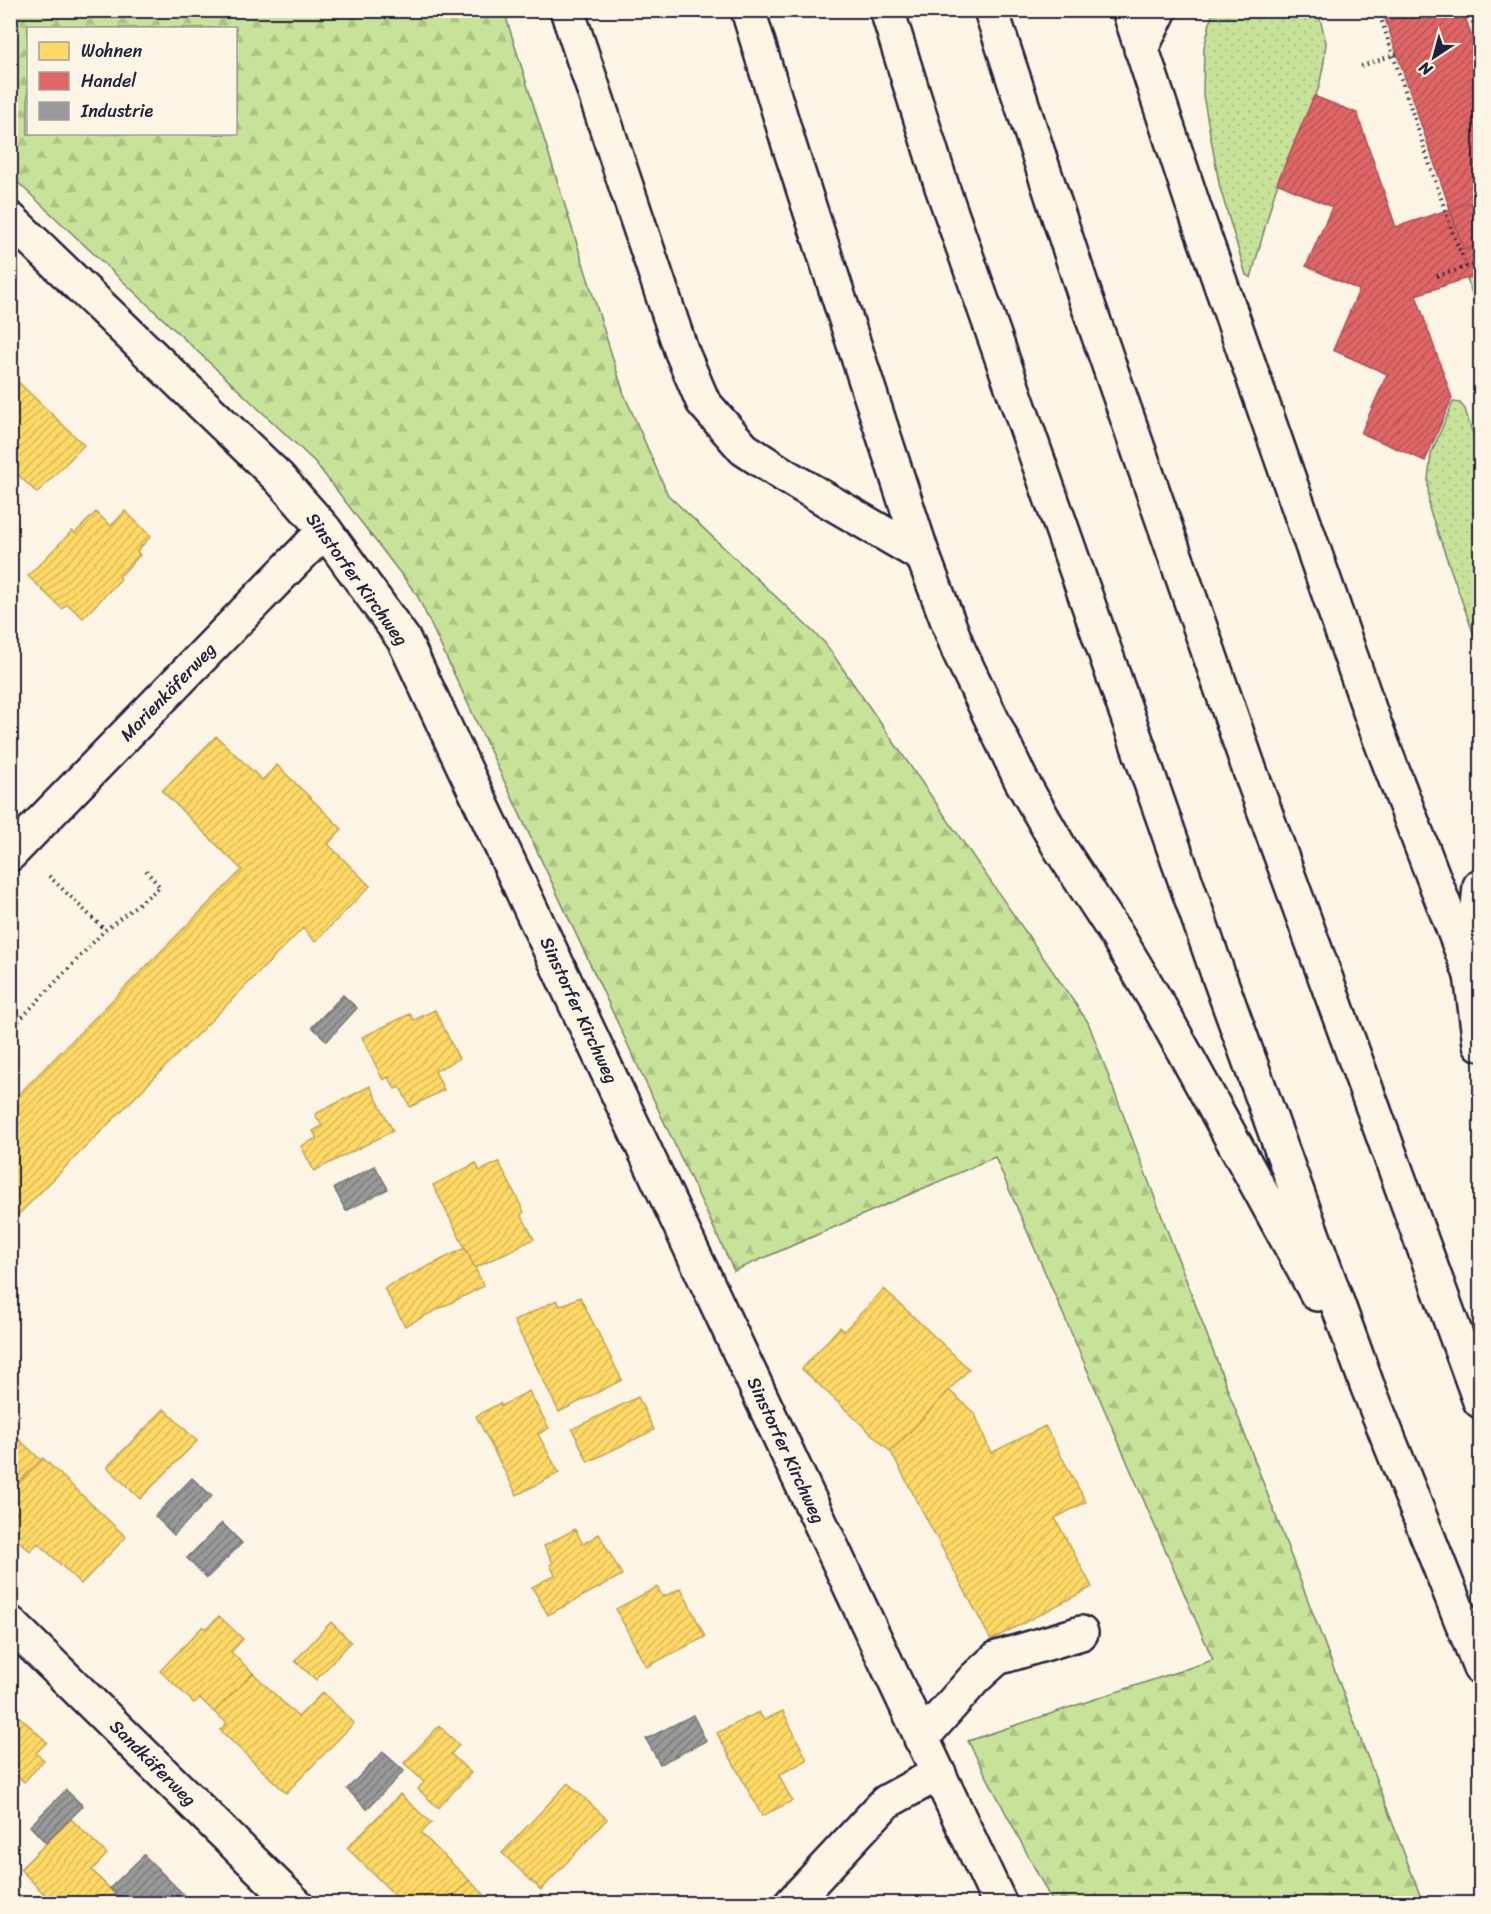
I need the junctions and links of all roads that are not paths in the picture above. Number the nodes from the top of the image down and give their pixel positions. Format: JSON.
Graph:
{"nodes":[{"id":1,"x":567,"y":10,"type":"edge"},
{"id":2,"x":748,"y":10,"type":"edge"},
{"id":3,"x":886,"y":10,"type":"edge"},
{"id":4,"x":992,"y":10,"type":"edge"},
{"id":5,"x":1129,"y":10,"type":"edge"},
{"id":6,"x":1160,"y":10,"type":"edge"},
{"id":7,"x":1141,"y":49,"type":"junction"},
{"id":8,"x":10,"y":219,"type":"edge"},
{"id":9,"x":325,"y":530,"type":"junction"},
{"id":10,"x":923,"y":556,"type":"junction"},
{"id":11,"x":15,"y":850,"type":"edge"},
{"id":12,"x":1480,"y":886,"type":"edge"},
{"id":13,"x":1471,"y":975,"type":"junction"},
{"id":14,"x":1480,"y":1044,"type":"edge"},
{"id":15,"x":1367,"y":1385,"type":"junction"},
{"id":16,"x":1480,"y":1401,"type":"edge"},
{"id":17,"x":10,"y":1623,"type":"edge"},
{"id":18,"x":1081,"y":1634,"type":"dead end"},
{"id":19,"x":1480,"y":1667,"type":"edge"},
{"id":20,"x":921,"y":1739,"type":"junction"},
{"id":21,"x":939,"y":1773,"type":"junction"},
{"id":22,"x":296,"y":1904,"type":"edge"},
{"id":23,"x":791,"y":1904,"type":"edge"},
{"id":24,"x":1000,"y":1904,"type":"edge"}],
"edges":[{"from":1,"to":10,"type":"main road"},
{"from":2,"to":10,"type":"main road"},
{"from":3,"to":15,"type":"main road"},
{"from":4,"to":16,"type":"main road"},
{"from":5,"to":7,"type":"main road"},
{"from":6,"to":7,"type":"main road"},
{"from":7,"to":13,"type":"main road"},
{"from":8,"to":9,"type":"main road","name":"Sinstorfer Kirchweg"},
{"from":9,"to":11,"type":"main road","name":"Marienkäferweg"},
{"from":9,"to":20,"type":"main road","name":"Sinstorfer Kirchweg"},
{"from":10,"to":15,"type":"main road"},
{"from":12,"to":13,"type":"main road"},
{"from":13,"to":14,"type":"main road"},
{"from":15,"to":19,"type":"main road"},
{"from":17,"to":22,"type":"main road","name":"Sandkäferweg"},
{"from":18,"to":20,"type":"main road"},
{"from":20,"to":21,"type":"main road","name":"Sinstorfer Kirchweg"},
{"from":21,"to":23,"type":"main road"},
{"from":21,"to":24,"type":"main road","name":"Sinstorfer Kirchweg"}]}
